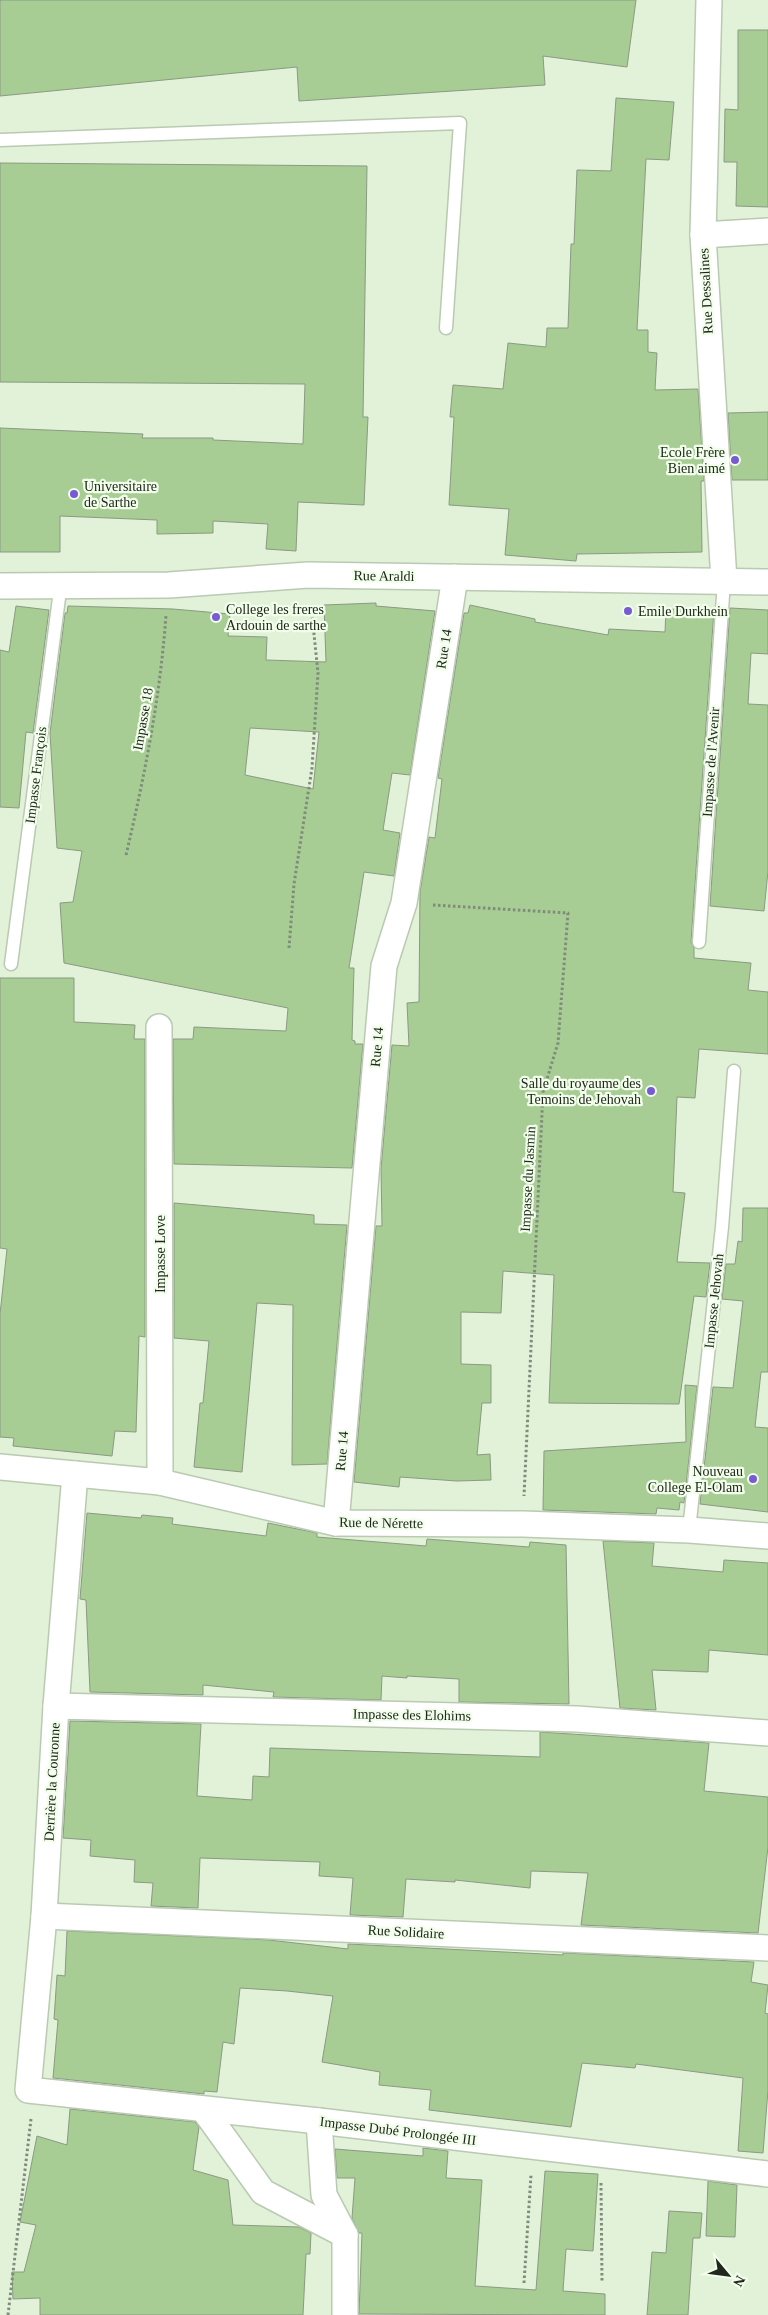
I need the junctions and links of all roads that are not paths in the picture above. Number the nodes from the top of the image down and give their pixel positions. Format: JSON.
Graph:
{"nodes":[{"id":1,"x":709,"y":0,"type":"edge"},
{"id":2,"x":0,"y":140,"type":"edge"},
{"id":3,"x":768,"y":231,"type":"edge"},
{"id":4,"x":703,"y":235,"type":"junction"},
{"id":5,"x":446,"y":328,"type":"dead end"},
{"id":6,"x":454,"y":577,"type":"junction"},
{"id":7,"x":724,"y":581,"type":"junction"},
{"id":8,"x":768,"y":582,"type":"edge"},
{"id":9,"x":0,"y":586,"type":"edge"},
{"id":10,"x":58,"y":587,"type":"junction"},
{"id":11,"x":699,"y":942,"type":"dead end"},
{"id":12,"x":11,"y":964,"type":"dead end"},
{"id":13,"x":159,"y":1027,"type":"dead end"},
{"id":14,"x":734,"y":1071,"type":"dead end"},
{"id":15,"x":0,"y":1467,"type":"edge"},
{"id":16,"x":76,"y":1474,"type":"junction"},
{"id":17,"x":160,"y":1482,"type":"junction"},
{"id":18,"x":336,"y":1523,"type":"junction"},
{"id":19,"x":689,"y":1530,"type":"junction"},
{"id":20,"x":768,"y":1536,"type":"edge"},
{"id":21,"x":56,"y":1706,"type":"junction"},
{"id":22,"x":768,"y":1733,"type":"edge"},
{"id":23,"x":44,"y":1916,"type":"junction"},
{"id":24,"x":768,"y":1948,"type":"edge"},
{"id":25,"x":31,"y":2091,"type":"joint"},
{"id":26,"x":204,"y":2110,"type":"junction"},
{"id":27,"x":319,"y":2121,"type":"junction"},
{"id":28,"x":768,"y":2174,"type":"edge"},
{"id":29,"x":345,"y":2236,"type":"junction"},
{"id":30,"x":345,"y":2315,"type":"edge"}],
"edges":[{"from":1,"to":4,"type":"street","name":"Rue Dessalines"},
{"from":2,"to":5,"type":"lane"},
{"from":3,"to":4,"type":"street"},
{"from":4,"to":7,"type":"street","name":"Rue Dessalines"},
{"from":6,"to":7,"type":"street","name":"Rue Araldi"},
{"from":6,"to":10,"type":"street","name":"Rue Araldi"},
{"from":6,"to":18,"type":"street","name":"Rue 14"},
{"from":7,"to":8,"type":"street","name":"Rue Araldi"},
{"from":7,"to":11,"type":"lane","name":"Impasse de l'Avenir"},
{"from":9,"to":10,"type":"street","name":"Rue Araldi"},
{"from":10,"to":12,"type":"lane","name":"Impasse François"},
{"from":13,"to":17,"type":"street","name":"Impasse Love"},
{"from":14,"to":19,"type":"lane","name":"Impasse Jehovah"},
{"from":15,"to":16,"type":"street","name":"Rue de Nérette"},
{"from":16,"to":17,"type":"street","name":"Rue de Nérette"},
{"from":16,"to":21,"type":"street","name":"Derrière la Couronne"},
{"from":17,"to":18,"type":"street","name":"Rue de Nérette"},
{"from":18,"to":19,"type":"street","name":"Rue de Nérette"},
{"from":19,"to":20,"type":"street","name":"Rue de Nérette"},
{"from":21,"to":22,"type":"street","name":"Impasse des Elohims"},
{"from":21,"to":23,"type":"street","name":"Derrière la Couronne"},
{"from":23,"to":24,"type":"street","name":"Rue Solidaire"},
{"from":23,"to":25,"type":"street","name":"Derrière la Couronne"},
{"from":25,"to":26,"type":"street","name":"Impasse Dubé Prolongée III"},
{"from":26,"to":27,"type":"street","name":"Impasse Dubé Prolongée III"},
{"from":26,"to":29,"type":"street"},
{"from":27,"to":28,"type":"street","name":"Impasse Dubé Prolongée III"},
{"from":27,"to":29,"type":"street"},
{"from":29,"to":30,"type":"street"}]}
